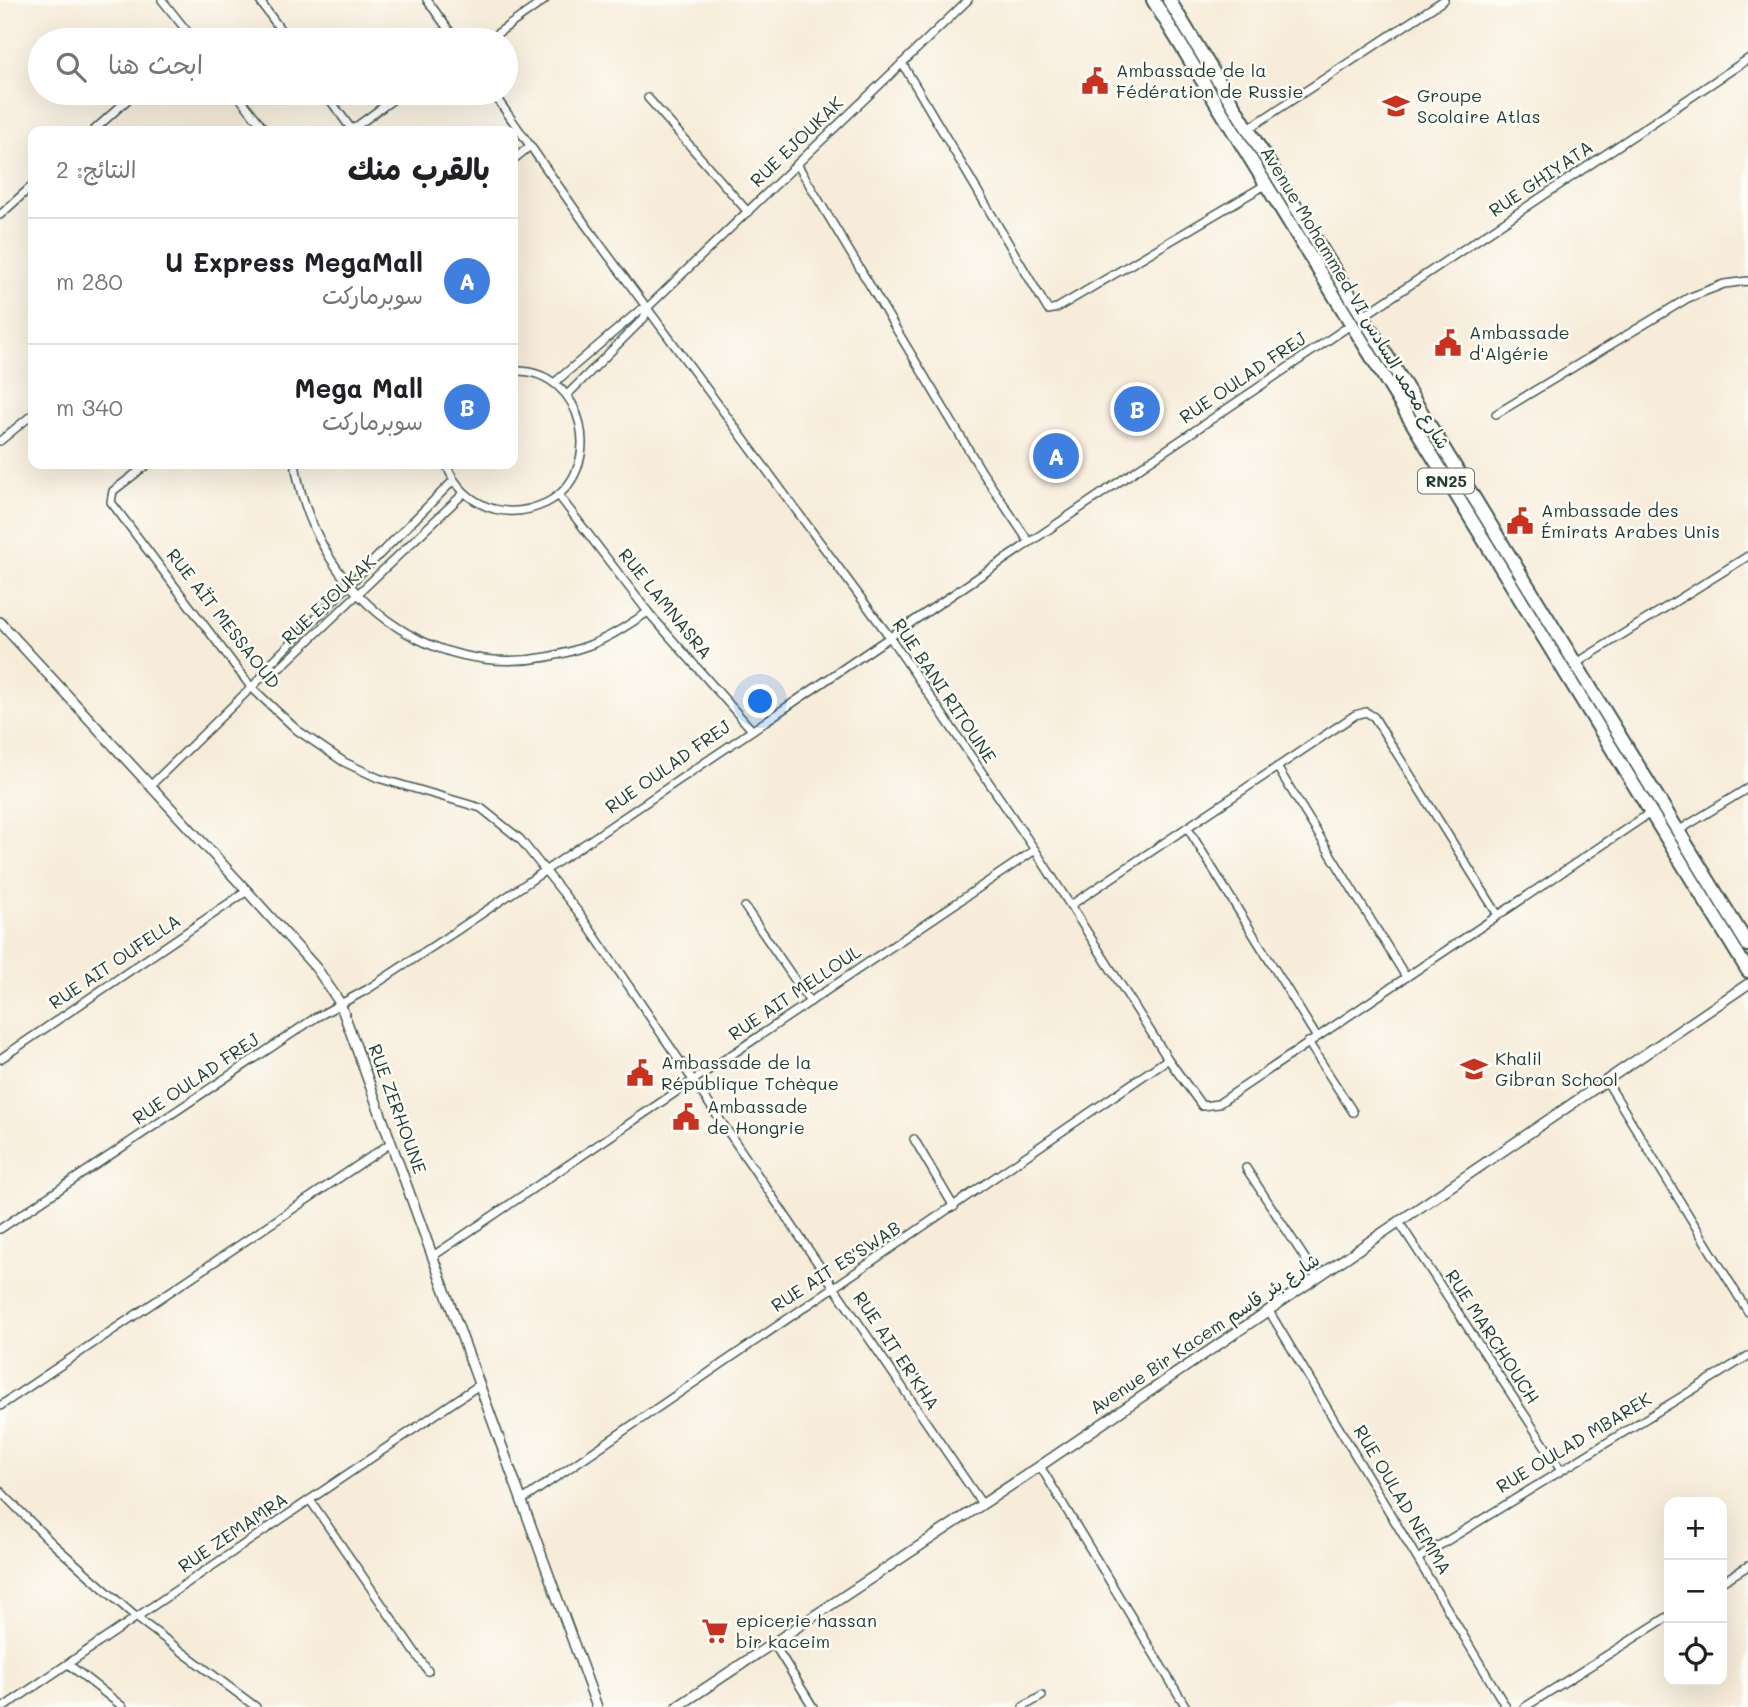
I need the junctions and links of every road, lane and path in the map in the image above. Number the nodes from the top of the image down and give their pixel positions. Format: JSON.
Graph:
{"nodes":[{"id":1,"x":162,"y":0,"type":"edge"},
{"id":2,"x":259,"y":0,"type":"edge"},
{"id":3,"x":427,"y":0,"type":"edge"},
{"id":4,"x":545,"y":0,"type":"edge"},
{"id":5,"x":968,"y":0,"type":"edge"},
{"id":6,"x":1153,"y":0,"type":"edge"},
{"id":7,"x":1169,"y":0,"type":"edge"},
{"id":8,"x":1444,"y":0,"type":"edge"},
{"id":9,"x":184,"y":28,"type":"edge"},
{"id":10,"x":279,"y":28,"type":"edge"},
{"id":11,"x":447,"y":28,"type":"edge"},
{"id":12,"x":505,"y":28,"type":"edge"},
{"id":13,"x":1748,"y":59,"type":"edge"},
{"id":14,"x":902,"y":63,"type":"junction"},
{"id":15,"x":648,"y":98,"type":"dead end"},
{"id":16,"x":122,"y":105,"type":"edge"},
{"id":17,"x":246,"y":105,"type":"edge"},
{"id":18,"x":333,"y":105,"type":"edge"},
{"id":19,"x":386,"y":105,"type":"edge"},
{"id":20,"x":501,"y":105,"type":"edge"},
{"id":21,"x":99,"y":126,"type":"edge"},
{"id":22,"x":263,"y":126,"type":"edge"},
{"id":23,"x":348,"y":126,"type":"edge"},
{"id":24,"x":358,"y":126,"type":"edge"},
{"id":25,"x":516,"y":126,"type":"edge"},
{"id":26,"x":518,"y":129,"type":"edge"},
{"id":27,"x":1248,"y":129,"type":"junction"},
{"id":28,"x":530,"y":146,"type":"junction"},
{"id":29,"x":518,"y":156,"type":"edge"},
{"id":30,"x":797,"y":164,"type":"junction"},
{"id":31,"x":1265,"y":185,"type":"junction"},
{"id":32,"x":28,"y":190,"type":"edge"},
{"id":33,"x":748,"y":212,"type":"junction"},
{"id":34,"x":0,"y":215,"type":"edge"},
{"id":35,"x":1748,"y":281,"type":"edge"},
{"id":36,"x":649,"y":309,"type":"junction"},
{"id":37,"x":1357,"y":321,"type":"junction"},
{"id":38,"x":518,"y":372,"type":"edge"},
{"id":39,"x":554,"y":383,"type":"junction"},
{"id":40,"x":567,"y":394,"type":"junction"},
{"id":41,"x":1496,"y":414,"type":"dead end"},
{"id":42,"x":28,"y":418,"type":"edge"},
{"id":43,"x":0,"y":442,"type":"edge"},
{"id":44,"x":142,"y":469,"type":"edge"},
{"id":45,"x":296,"y":469,"type":"edge"},
{"id":46,"x":448,"y":469,"type":"edge"},
{"id":47,"x":453,"y":481,"type":"junction"},
{"id":48,"x":464,"y":493,"type":"junction"},
{"id":49,"x":559,"y":496,"type":"junction"},
{"id":50,"x":1028,"y":542,"type":"junction"},
{"id":51,"x":1748,"y":556,"type":"edge"},
{"id":52,"x":348,"y":586,"type":"junction"},
{"id":53,"x":357,"y":596,"type":"junction"},
{"id":54,"x":648,"y":612,"type":"junction"},
{"id":55,"x":0,"y":622,"type":"edge"},
{"id":56,"x":889,"y":636,"type":"junction"},
{"id":57,"x":1575,"y":664,"type":"junction"},
{"id":58,"x":260,"y":679,"type":"junction"},
{"id":59,"x":251,"y":687,"type":"junction"},
{"id":60,"x":751,"y":729,"type":"junction"},
{"id":61,"x":1277,"y":767,"type":"junction"},
{"id":62,"x":149,"y":786,"type":"junction"},
{"id":63,"x":1748,"y":788,"type":"edge"},
{"id":64,"x":1650,"y":813,"type":"junction"},
{"id":65,"x":1187,"y":827,"type":"junction"},
{"id":66,"x":1678,"y":831,"type":"junction"},
{"id":67,"x":1035,"y":850,"type":"junction"},
{"id":68,"x":547,"y":869,"type":"junction"},
{"id":69,"x":247,"y":891,"type":"junction"},
{"id":70,"x":1072,"y":905,"type":"junction"},
{"id":71,"x":745,"y":907,"type":"dead end"},
{"id":72,"x":1498,"y":915,"type":"junction"},
{"id":73,"x":1748,"y":945,"type":"edge"},
{"id":74,"x":1748,"y":971,"type":"edge"},
{"id":75,"x":1406,"y":977,"type":"junction"},
{"id":76,"x":1748,"y":984,"type":"edge"},
{"id":77,"x":810,"y":1002,"type":"junction"},
{"id":78,"x":340,"y":1003,"type":"junction"},
{"id":79,"x":1316,"y":1036,"type":"junction"},
{"id":80,"x":1308,"y":1042,"type":"junction"},
{"id":81,"x":0,"y":1059,"type":"edge"},
{"id":82,"x":1168,"y":1059,"type":"junction"},
{"id":83,"x":693,"y":1081,"type":"junction"},
{"id":84,"x":1607,"y":1082,"type":"junction"},
{"id":85,"x":1353,"y":1112,"type":"dead end"},
{"id":86,"x":914,"y":1139,"type":"dead end"},
{"id":87,"x":391,"y":1143,"type":"junction"},
{"id":88,"x":1246,"y":1168,"type":"dead end"},
{"id":89,"x":954,"y":1207,"type":"junction"},
{"id":90,"x":1399,"y":1222,"type":"junction"},
{"id":91,"x":0,"y":1229,"type":"edge"},
{"id":92,"x":433,"y":1256,"type":"junction"},
{"id":93,"x":1317,"y":1277,"type":"junction"},
{"id":94,"x":834,"y":1287,"type":"junction"},
{"id":95,"x":1269,"y":1311,"type":"junction"},
{"id":96,"x":1748,"y":1312,"type":"edge"},
{"id":97,"x":1748,"y":1356,"type":"edge"},
{"id":98,"x":479,"y":1385,"type":"junction"},
{"id":99,"x":0,"y":1406,"type":"edge"},
{"id":100,"x":1040,"y":1466,"type":"junction"},
{"id":101,"x":1560,"y":1469,"type":"junction"},
{"id":102,"x":0,"y":1491,"type":"edge"},
{"id":103,"x":310,"y":1500,"type":"junction"},
{"id":104,"x":521,"y":1500,"type":"junction"},
{"id":105,"x":982,"y":1504,"type":"junction"},
{"id":106,"x":1419,"y":1558,"type":"junction"},
{"id":107,"x":1748,"y":1566,"type":"edge"},
{"id":108,"x":1727,"y":1579,"type":"edge"},
{"id":109,"x":137,"y":1618,"type":"junction"},
{"id":110,"x":1664,"y":1619,"type":"edge"},
{"id":111,"x":774,"y":1644,"type":"junction"},
{"id":112,"x":68,"y":1664,"type":"junction"},
{"id":113,"x":428,"y":1671,"type":"dead end"},
{"id":114,"x":1042,"y":1696,"type":"dead end"},
{"id":115,"x":2,"y":1706,"type":"edge"},
{"id":116,"x":123,"y":1707,"type":"edge"},
{"id":117,"x":256,"y":1707,"type":"edge"},
{"id":118,"x":597,"y":1707,"type":"edge"},
{"id":119,"x":677,"y":1707,"type":"edge"},
{"id":120,"x":813,"y":1707,"type":"edge"},
{"id":121,"x":1023,"y":1707,"type":"edge"},
{"id":122,"x":1186,"y":1707,"type":"edge"},
{"id":123,"x":1506,"y":1707,"type":"edge"},
{"id":124,"x":1525,"y":1707,"type":"edge"}],
"edges":[{"from":1,"to":9,"type":"street"},
{"from":2,"to":10,"type":"street"},
{"from":3,"to":11,"type":"street"},
{"from":4,"to":12,"type":"street"},
{"from":5,"to":14,"type":"street","name":"RUE EJOUKAK"},
{"from":6,"to":31,"type":"main road","name":"Avenue Mohammed VI شارع محمد السادس","number":"RN25"},
{"from":7,"to":27,"type":"main road","name":"Avenue Mohammed VI شارع محمد السادس","number":"RN25"},
{"from":8,"to":27,"type":"street"},
{"from":13,"to":37,"type":"street","name":"RUE GHIYATA"},
{"from":14,"to":30,"type":"street","name":"RUE EJOUKAK"},
{"from":14,"to":31,"type":"street"},
{"from":15,"to":33,"type":"street"},
{"from":16,"to":21,"type":"street"},
{"from":17,"to":22,"type":"street"},
{"from":18,"to":23,"type":"street"},
{"from":19,"to":24,"type":"street"},
{"from":20,"to":25,"type":"street","name":"RUE BANI RITOUNE"},
{"from":26,"to":28,"type":"street","name":"RUE BANI RITOUNE"},
{"from":27,"to":37,"type":"main road","name":"Avenue Mohammed VI شارع محمد السادس","number":"RN25"},
{"from":28,"to":29,"type":"street"},
{"from":28,"to":36,"type":"street","name":"RUE BANI RITOUNE"},
{"from":30,"to":33,"type":"street","name":"RUE EJOUKAK"},
{"from":30,"to":50,"type":"street"},
{"from":31,"to":37,"type":"main road","name":"Avenue Mohammed VI شارع محمد السادس","number":"RN25"},
{"from":32,"to":34,"type":"street"},
{"from":33,"to":36,"type":"street","name":"RUE EJOUKAK"},
{"from":35,"to":41,"type":"street"},
{"from":36,"to":39,"type":"street","name":"RUE EJOUKAK"},
{"from":36,"to":40,"type":"street","name":"RUE EJOUKAK"},
{"from":36,"to":56,"type":"street","name":"RUE BANI RITOUNE"},
{"from":37,"to":50,"type":"street","name":"RUE OULAD FREJ"},
{"from":37,"to":57,"type":"main road","name":"Avenue Mohammed VI شارع محمد السادس","number":"RN25"},
{"from":37,"to":64,"type":"main road","name":"Avenue Mohammed VI شارع محمد السادس","number":"RN25"},
{"from":38,"to":39,"type":"street"},
{"from":39,"to":40,"type":"street"},
{"from":40,"to":49,"type":"street"},
{"from":42,"to":43,"type":"street"},
{"from":44,"to":59,"type":"street","name":"RUE AÏT MESSAOUD"},
{"from":45,"to":52,"type":"street"},
{"from":46,"to":47,"type":"street"},
{"from":47,"to":48,"type":"street"},
{"from":47,"to":52,"type":"street","name":"RUE EJOUKAK"},
{"from":48,"to":49,"type":"street"},
{"from":48,"to":53,"type":"street","name":"RUE EJOUKAK"},
{"from":49,"to":54,"type":"street","name":"RUE LAMNASRA"},
{"from":50,"to":56,"type":"street","name":"RUE OULAD FREJ"},
{"from":51,"to":57,"type":"street"},
{"from":52,"to":53,"type":"street"},
{"from":52,"to":58,"type":"street","name":"RUE EJOUKAK"},
{"from":53,"to":54,"type":"street"},
{"from":53,"to":58,"type":"street","name":"RUE EJOUKAK"},
{"from":54,"to":60,"type":"street","name":"RUE LAMNASRA"},
{"from":55,"to":62,"type":"street","name":"RUE ZERHOUNE"},
{"from":56,"to":60,"type":"street","name":"RUE OULAD FREJ"},
{"from":56,"to":67,"type":"street","name":"RUE BANI RITOUNE"},
{"from":57,"to":66,"type":"main road","name":"Avenue Mohammed VI شارع محمد السادس","number":"RN25"},
{"from":58,"to":59,"type":"street"},
{"from":59,"to":62,"type":"street"},
{"from":59,"to":68,"type":"street","name":"RUE AÏT MESSAOUD"},
{"from":60,"to":68,"type":"street","name":"RUE OULAD FREJ"},
{"from":61,"to":65,"type":"street"},
{"from":61,"to":72,"type":"street"},
{"from":61,"to":75,"type":"street"},
{"from":62,"to":69,"type":"street","name":"RUE ZERHOUNE"},
{"from":63,"to":66,"type":"street"},
{"from":64,"to":72,"type":"street"},
{"from":64,"to":74,"type":"main road","name":"Avenue Mohammed VI شارع محمد السادس","number":"RN25"},
{"from":65,"to":70,"type":"street"},
{"from":65,"to":79,"type":"street"},
{"from":66,"to":73,"type":"main road","name":"Avenue Mohammed VI شارع محمد السادس","number":"RN25"},
{"from":67,"to":70,"type":"street","name":"RUE BANI RITOUNE"},
{"from":67,"to":77,"type":"street","name":"RUE AIT MELLOUL"},
{"from":68,"to":78,"type":"street","name":"RUE OULAD FREJ"},
{"from":68,"to":83,"type":"street","name":"RUE AIT ER'KHA"},
{"from":69,"to":78,"type":"street","name":"RUE ZERHOUNE"},
{"from":69,"to":81,"type":"street","name":"RUE AIT OUFELLA"},
{"from":70,"to":82,"type":"street","name":"RUE BANI RITOUNE"},
{"from":71,"to":77,"type":"street"},
{"from":72,"to":75,"type":"street"},
{"from":75,"to":79,"type":"street"},
{"from":76,"to":84,"type":"street","name":"Avenue Bir Kacem شارع بئر قاسم"},
{"from":77,"to":83,"type":"street","name":"RUE AIT MELLOUL"},
{"from":78,"to":87,"type":"street","name":"RUE ZERHOUNE"},
{"from":78,"to":91,"type":"street","name":"RUE OULAD FREJ"},
{"from":79,"to":80,"type":"street"},
{"from":80,"to":82,"type":"street","name":"RUE BANI RITOUNE"},
{"from":80,"to":85,"type":"street"},
{"from":82,"to":89,"type":"street","name":"RUE AIT ES'SWAB"},
{"from":83,"to":92,"type":"street","name":"RUE AIT MELLOUL"},
{"from":83,"to":94,"type":"street","name":"RUE AIT ER'KHA"},
{"from":84,"to":90,"type":"street","name":"Avenue Bir Kacem شارع بئر قاسم"},
{"from":84,"to":96,"type":"street"},
{"from":86,"to":89,"type":"street"},
{"from":87,"to":92,"type":"street","name":"RUE ZERHOUNE"},
{"from":87,"to":99,"type":"street"},
{"from":88,"to":93,"type":"street"},
{"from":89,"to":94,"type":"street","name":"RUE AIT ES'SWAB"},
{"from":90,"to":93,"type":"street","name":"Avenue Bir Kacem شارع بئر قاسم"},
{"from":90,"to":101,"type":"street","name":"RUE MARCHOUCH"},
{"from":92,"to":98,"type":"street","name":"RUE ZERHOUNE"},
{"from":93,"to":95,"type":"street","name":"Avenue Bir Kacem شارع بئر قاسم"},
{"from":94,"to":104,"type":"street","name":"RUE AIT ES'SWAB"},
{"from":94,"to":105,"type":"street","name":"RUE AIT ER'KHA"},
{"from":95,"to":100,"type":"street","name":"Avenue Bir Kacem شارع بئر قاسم"},
{"from":95,"to":106,"type":"street","name":"RUE OULAD NEMMA"},
{"from":97,"to":101,"type":"street","name":"RUE OULAD MBAREK"},
{"from":98,"to":103,"type":"street","name":"RUE ZEMAMRA"},
{"from":98,"to":104,"type":"street","name":"RUE ZERHOUNE"},
{"from":100,"to":105,"type":"street","name":"Avenue Bir Kacem شارع بئر قاسم"},
{"from":100,"to":122,"type":"street"},
{"from":101,"to":106,"type":"street","name":"RUE OULAD MBAREK"},
{"from":102,"to":109,"type":"street"},
{"from":103,"to":109,"type":"street","name":"RUE ZEMAMRA"},
{"from":103,"to":113,"type":"street"},
{"from":104,"to":118,"type":"street","name":"RUE ZERHOUNE"},
{"from":105,"to":111,"type":"street","name":"Avenue Bir Kacem شارع بئر قاسم"},
{"from":106,"to":123,"type":"street","name":"RUE OULAD NEMMA"},
{"from":107,"to":108,"type":"street"},
{"from":109,"to":112,"type":"street","name":"RUE ZEMAMRA"},
{"from":109,"to":117,"type":"street"},
{"from":110,"to":124,"type":"street"},
{"from":111,"to":119,"type":"street","name":"Avenue Bir Kacem شارع بئر قاسم"},
{"from":111,"to":120,"type":"street"},
{"from":112,"to":115,"type":"street","name":"RUE ZEMAMRA"},
{"from":112,"to":116,"type":"street"},
{"from":114,"to":121,"type":"street"}]}
